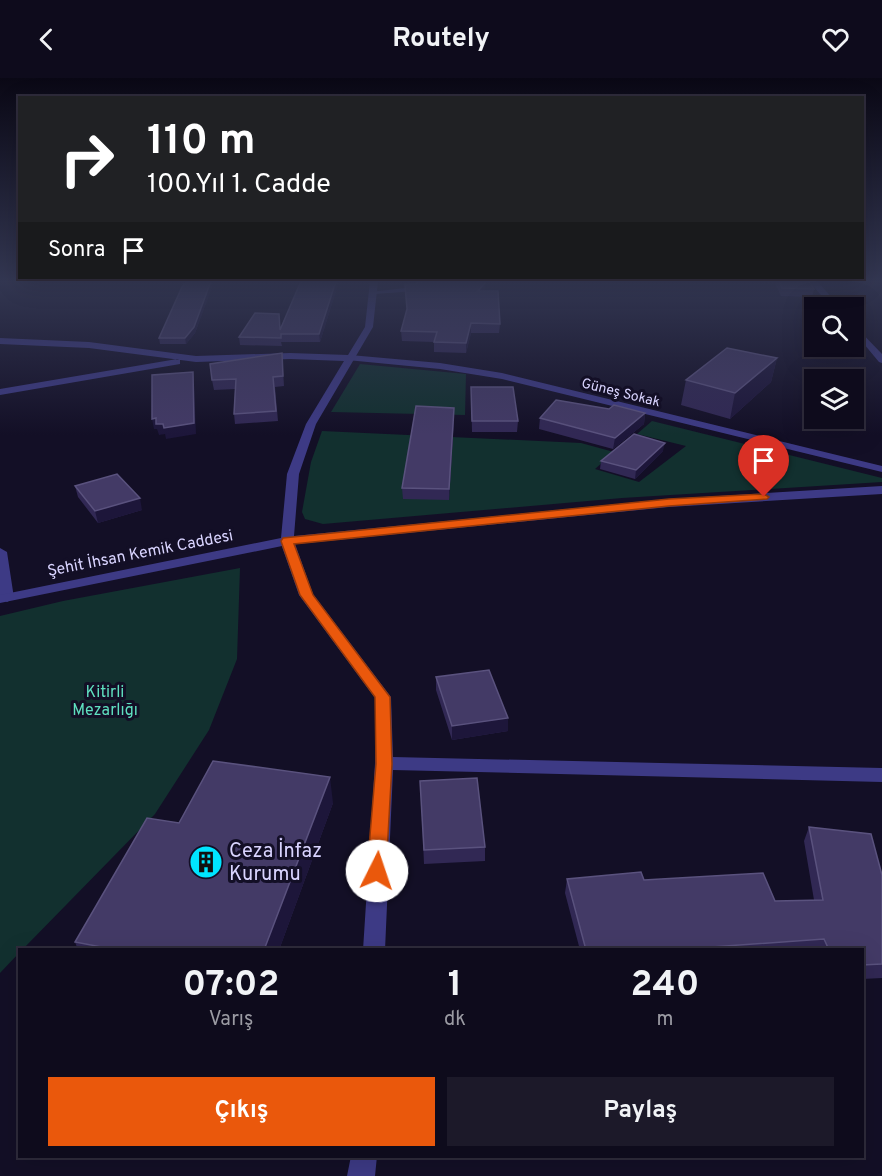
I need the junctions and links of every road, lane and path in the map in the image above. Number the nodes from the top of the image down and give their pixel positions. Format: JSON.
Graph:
{"nodes":[{"id":1,"x":366,"y":332,"type":"edge"},
{"id":2,"x":864,"y":339,"type":"edge"},
{"id":3,"x":0,"y":341,"type":"edge"},
{"id":4,"x":350,"y":358,"type":"junction"},
{"id":5,"x":196,"y":359,"type":"junction"},
{"id":6,"x":882,"y":360,"type":"edge"},
{"id":7,"x":0,"y":392,"type":"edge"},
{"id":8,"x":882,"y":469,"type":"edge"},
{"id":9,"x":882,"y":490,"type":"edge"},
{"id":10,"x":287,"y":541,"type":"junction"},
{"id":11,"x":0,"y":552,"type":"edge"},
{"id":12,"x":4,"y":598,"type":"edge"},
{"id":13,"x":384,"y":764,"type":"junction"},
{"id":14,"x":882,"y":775,"type":"edge"},
{"id":15,"x":374,"y":948,"type":"edge"},
{"id":16,"x":364,"y":1158,"type":"edge"},
{"id":17,"x":362,"y":1176,"type":"edge"}],
"edges":[{"from":1,"to":4,"type":"street"},
{"from":2,"to":6,"type":"street"},
{"from":3,"to":5,"type":"street"},
{"from":4,"to":5,"type":"street","name":"Güneş Sokak"},
{"from":4,"to":8,"type":"street","name":"Güneş Sokak"},
{"from":4,"to":10,"type":"street"},
{"from":5,"to":7,"type":"street"},
{"from":9,"to":10,"type":"street","name":"Şehit İhsan Kemik Caddesi"},
{"from":10,"to":12,"type":"street","name":"Şehit İhsan Kemik Caddesi"},
{"from":10,"to":13,"type":"street"},
{"from":11,"to":12,"type":"street"},
{"from":13,"to":14,"type":"street"},
{"from":13,"to":15,"type":"street"},
{"from":16,"to":17,"type":"street"}]}
